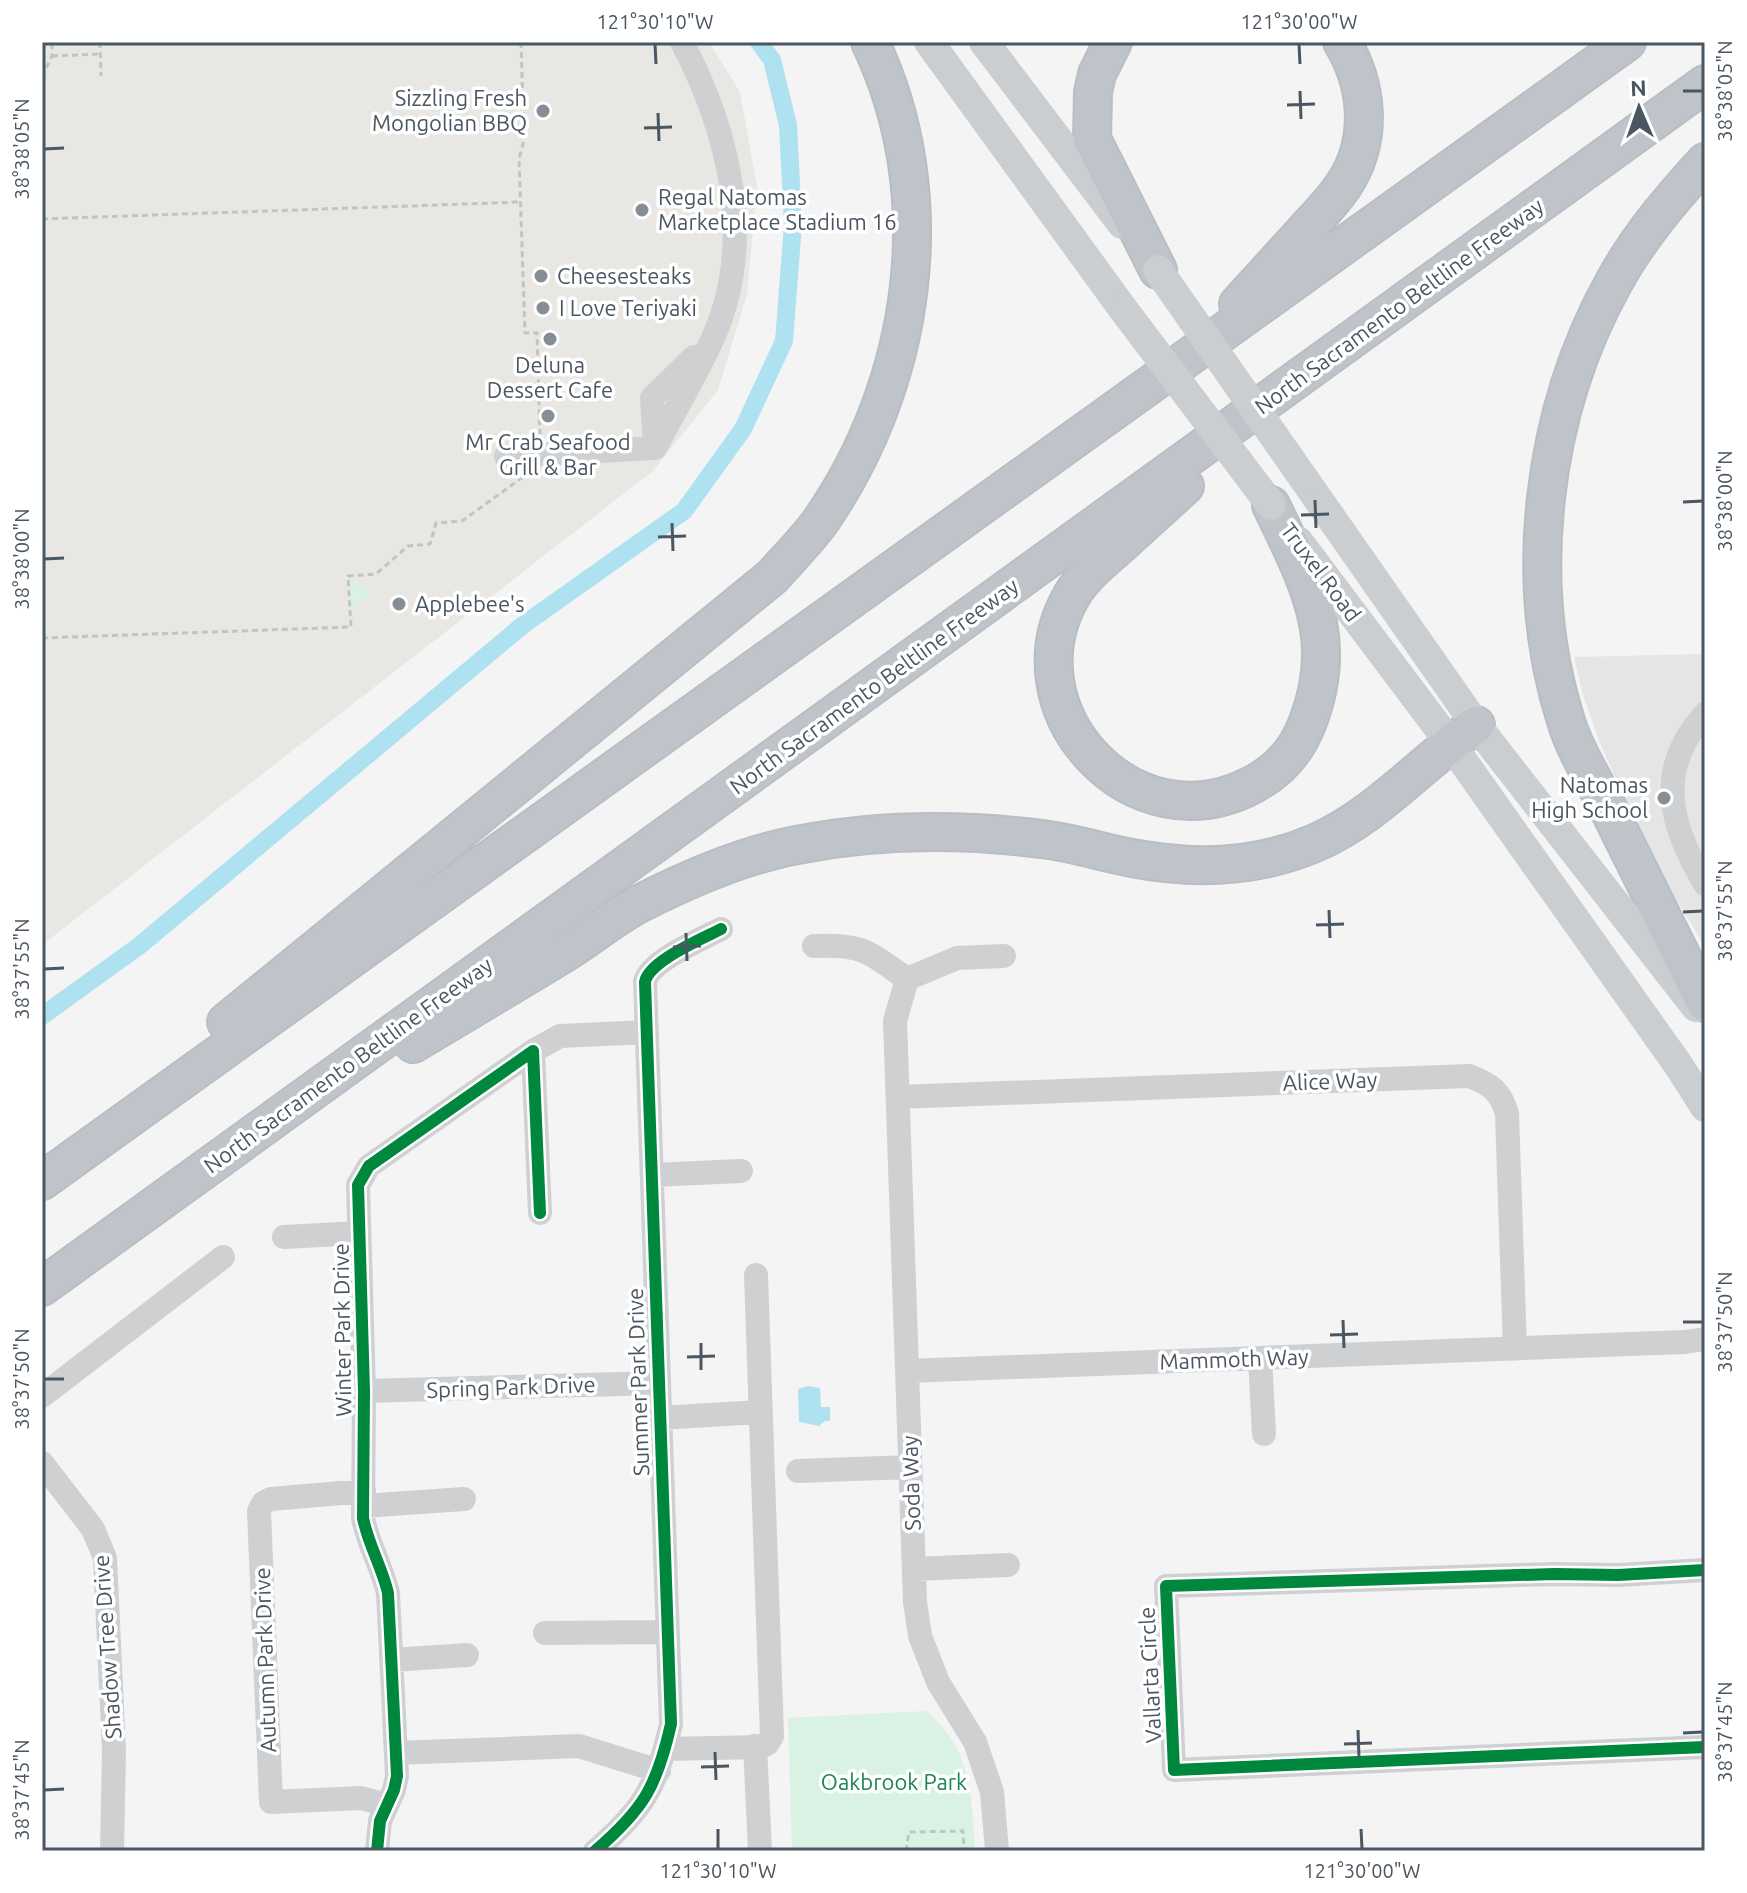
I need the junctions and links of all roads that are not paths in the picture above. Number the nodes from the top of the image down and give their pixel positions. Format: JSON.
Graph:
{"nodes":[{"id":1,"x":682,"y":42,"type":"edge"},
{"id":2,"x":870,"y":42,"type":"edge"},
{"id":3,"x":929,"y":42,"type":"edge"},
{"id":4,"x":984,"y":42,"type":"edge"},
{"id":5,"x":1113,"y":42,"type":"edge"},
{"id":6,"x":1342,"y":42,"type":"edge"},
{"id":7,"x":1627,"y":42,"type":"edge"},
{"id":8,"x":1705,"y":84,"type":"edge"},
{"id":9,"x":1705,"y":162,"type":"edge"},
{"id":10,"x":1158,"y":270,"type":"junction"},
{"id":11,"x":1190,"y":358,"type":"junction"},
{"id":12,"x":1318,"y":366,"type":"junction"},
{"id":13,"x":515,"y":456,"type":"road end"},
{"id":14,"x":1271,"y":505,"type":"junction"},
{"id":15,"x":1705,"y":714,"type":"edge"},
{"id":16,"x":1463,"y":734,"type":"junction"},
{"id":17,"x":1705,"y":884,"type":"edge"},
{"id":18,"x":721,"y":929,"type":"dead end"},
{"id":19,"x":814,"y":946,"type":"dead end"},
{"id":20,"x":1004,"y":956,"type":"dead end"},
{"id":21,"x":907,"y":979,"type":"junction"},
{"id":22,"x":1705,"y":1003,"type":"edge"},
{"id":23,"x":1705,"y":1018,"type":"edge"},
{"id":24,"x":647,"y":1032,"type":"junction"},
{"id":25,"x":533,"y":1051,"type":"junction"},
{"id":26,"x":898,"y":1097,"type":"junction"},
{"id":27,"x":1705,"y":1107,"type":"edge"},
{"id":28,"x":741,"y":1171,"type":"dead end"},
{"id":29,"x":42,"y":1172,"type":"edge"},
{"id":30,"x":199,"y":1172,"type":"junction"},
{"id":31,"x":652,"y":1175,"type":"junction"},
{"id":32,"x":42,"y":1181,"type":"edge"},
{"id":33,"x":540,"y":1213,"type":"dead end"},
{"id":34,"x":359,"y":1233,"type":"junction"},
{"id":35,"x":284,"y":1237,"type":"dead end"},
{"id":36,"x":223,"y":1257,"type":"dead end"},
{"id":37,"x":756,"y":1275,"type":"dead end"},
{"id":38,"x":42,"y":1287,"type":"edge"},
{"id":39,"x":1705,"y":1339,"type":"edge"},
{"id":40,"x":1515,"y":1349,"type":"junction"},
{"id":41,"x":1260,"y":1358,"type":"junction"},
{"id":42,"x":907,"y":1371,"type":"junction"},
{"id":43,"x":659,"y":1383,"type":"junction"},
{"id":44,"x":364,"y":1391,"type":"junction"},
{"id":45,"x":42,"y":1396,"type":"edge"},
{"id":46,"x":760,"y":1412,"type":"junction"},
{"id":47,"x":659,"y":1418,"type":"junction"},
{"id":48,"x":1264,"y":1434,"type":"dead end"},
{"id":49,"x":42,"y":1463,"type":"edge"},
{"id":50,"x":910,"y":1467,"type":"junction"},
{"id":51,"x":798,"y":1471,"type":"dead end"},
{"id":52,"x":363,"y":1498,"type":"junction"},
{"id":53,"x":464,"y":1499,"type":"dead end"},
{"id":54,"x":1008,"y":1565,"type":"dead end"},
{"id":55,"x":914,"y":1569,"type":"junction"},
{"id":56,"x":1705,"y":1570,"type":"edge"},
{"id":57,"x":667,"y":1632,"type":"junction"},
{"id":58,"x":545,"y":1633,"type":"dead end"},
{"id":59,"x":467,"y":1655,"type":"dead end"},
{"id":60,"x":392,"y":1660,"type":"junction"},
{"id":61,"x":755,"y":1746,"type":"junction"},
{"id":62,"x":1705,"y":1747,"type":"edge"},
{"id":63,"x":396,"y":1753,"type":"junction"},
{"id":64,"x":662,"y":1760,"type":"junction"},
{"id":65,"x":387,"y":1805,"type":"junction"},
{"id":66,"x":112,"y":1851,"type":"edge"},
{"id":67,"x":377,"y":1851,"type":"edge"},
{"id":68,"x":595,"y":1851,"type":"edge"},
{"id":69,"x":760,"y":1851,"type":"edge"},
{"id":70,"x":997,"y":1851,"type":"edge"}],
"edges":[{"from":1,"to":13,"type":"street"},
{"from":2,"to":29,"type":"highway"},
{"from":3,"to":14,"type":"main road","name":"Truxel Road","bridge":true},
{"from":4,"to":10,"type":"main road","name":"Truxel Road"},
{"from":5,"to":10,"type":"highway"},
{"from":6,"to":11,"type":"highway"},
{"from":7,"to":11,"type":"highway"},
{"from":8,"to":12,"type":"highway","name":"North Sacramento Beltline Freeway"},
{"from":9,"to":22,"type":"highway"},
{"from":10,"to":16,"type":"main road","name":"Truxel Road","bridge":true},
{"from":11,"to":32,"type":"highway"},
{"from":12,"to":14,"type":"highway"},
{"from":12,"to":30,"type":"highway","name":"North Sacramento Beltline Freeway"},
{"from":14,"to":16,"type":"main road","name":"Truxel Road"},
{"from":15,"to":17,"type":"street"},
{"from":16,"to":23,"type":"main road","name":"Truxel Road"},
{"from":16,"to":27,"type":"main road","name":"Truxel Road"},
{"from":16,"to":30,"type":"highway"},
{"from":18,"to":24,"type":"street","name":"Summer Park Drive"},
{"from":19,"to":21,"type":"street"},
{"from":20,"to":21,"type":"street"},
{"from":21,"to":26,"type":"street","name":"Soda Way"},
{"from":24,"to":25,"type":"street","name":"Winter Park Drive"},
{"from":24,"to":31,"type":"street","name":"Summer Park Drive"},
{"from":25,"to":33,"type":"street"},
{"from":25,"to":34,"type":"street","name":"Winter Park Drive"},
{"from":26,"to":40,"type":"street","name":"Alice Way"},
{"from":26,"to":42,"type":"street","name":"Soda Way"},
{"from":28,"to":31,"type":"street"},
{"from":30,"to":38,"type":"highway","name":"North Sacramento Beltline Freeway"},
{"from":31,"to":43,"type":"street","name":"Summer Park Drive"},
{"from":34,"to":35,"type":"street"},
{"from":34,"to":44,"type":"street","name":"Winter Park Drive"},
{"from":36,"to":45,"type":"street"},
{"from":37,"to":46,"type":"street"},
{"from":39,"to":40,"type":"street","name":"Mammoth Way"},
{"from":40,"to":41,"type":"street","name":"Mammoth Way"},
{"from":41,"to":42,"type":"street","name":"Mammoth Way"},
{"from":41,"to":48,"type":"street"},
{"from":42,"to":50,"type":"street","name":"Soda Way"},
{"from":43,"to":44,"type":"street","name":"Spring Park Drive"},
{"from":43,"to":47,"type":"street","name":"Summer Park Drive"},
{"from":44,"to":52,"type":"street","name":"Winter Park Drive"},
{"from":46,"to":47,"type":"street"},
{"from":46,"to":61,"type":"street"},
{"from":47,"to":57,"type":"street","name":"Summer Park Drive"},
{"from":49,"to":66,"type":"street","name":"Shadow Tree Drive"},
{"from":50,"to":51,"type":"street"},
{"from":50,"to":55,"type":"street","name":"Soda Way"},
{"from":52,"to":53,"type":"street"},
{"from":52,"to":60,"type":"street","name":"Winter Park Drive"},
{"from":52,"to":65,"type":"street","name":"Autumn Park Drive"},
{"from":54,"to":55,"type":"street"},
{"from":55,"to":70,"type":"street","name":"Soda Way"},
{"from":56,"to":62,"type":"street","name":"Vallarta Circle"},
{"from":57,"to":58,"type":"street"},
{"from":57,"to":64,"type":"street","name":"Summer Park Drive"},
{"from":59,"to":60,"type":"street"},
{"from":60,"to":63,"type":"street","name":"Winter Park Drive"},
{"from":61,"to":64,"type":"street"},
{"from":61,"to":69,"type":"street"},
{"from":63,"to":64,"type":"street"},
{"from":63,"to":65,"type":"street","name":"Winter Park Drive"},
{"from":64,"to":68,"type":"street","name":"Summer Park Drive"},
{"from":65,"to":67,"type":"street","name":"Winter Park Drive"}]}
